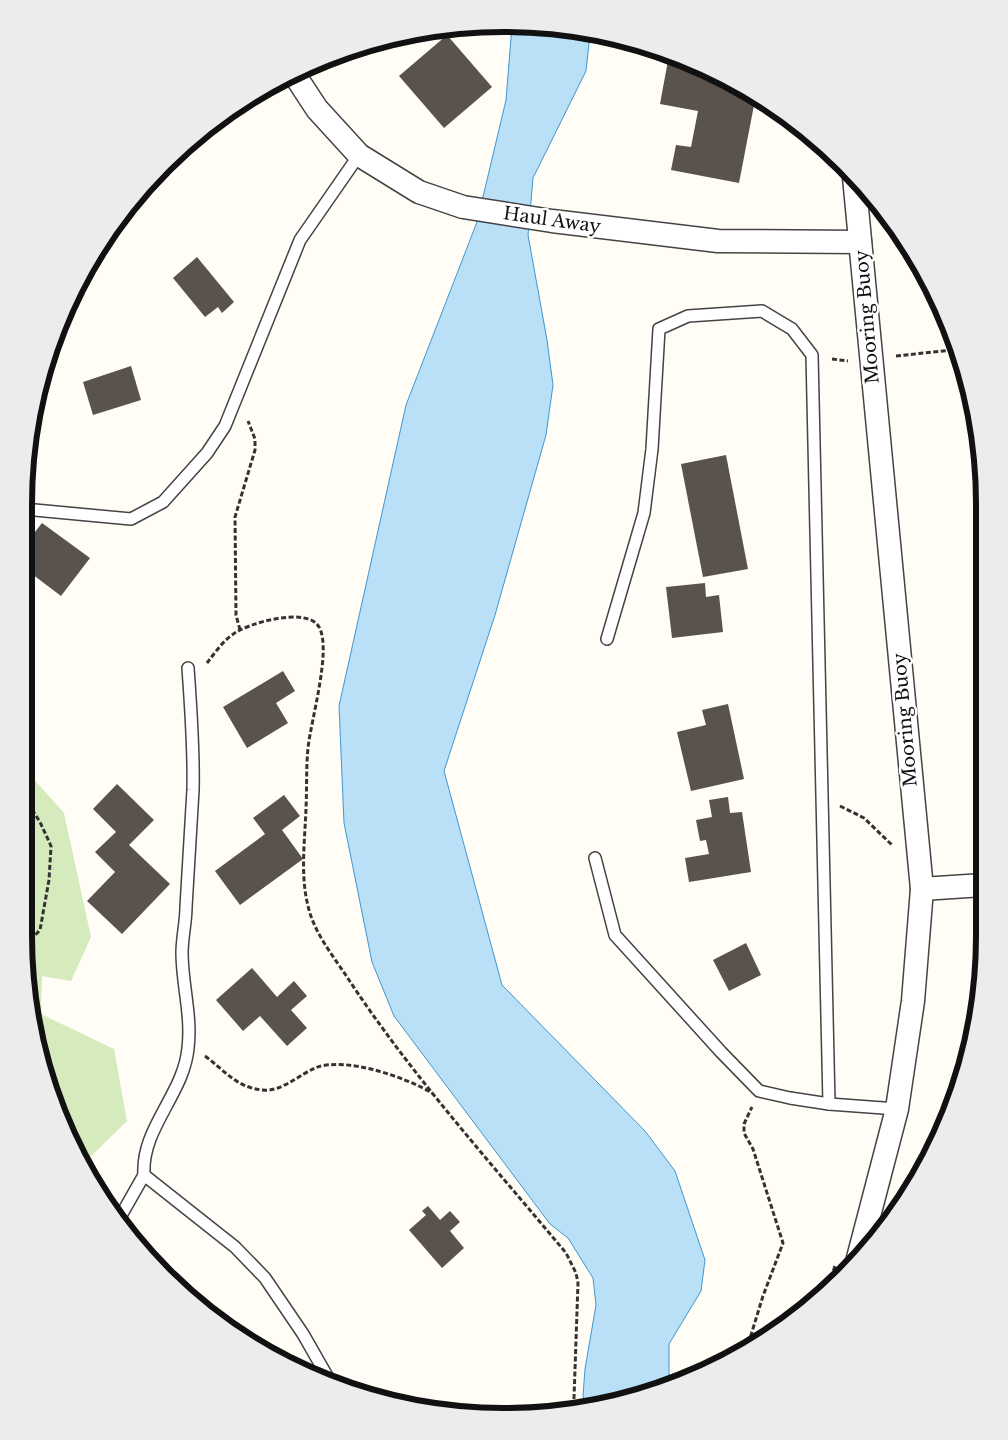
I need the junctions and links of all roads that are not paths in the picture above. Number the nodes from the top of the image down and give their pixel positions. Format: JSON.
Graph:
{"nodes":[{"id":1,"x":298,"y":80,"type":"edge"},
{"id":2,"x":359,"y":155,"type":"junction"},
{"id":3,"x":855,"y":190,"type":"edge"},
{"id":4,"x":860,"y":242,"type":"junction"},
{"id":5,"x":32,"y":510,"type":"edge"},
{"id":6,"x":607,"y":639,"type":"dead end"},
{"id":7,"x":188,"y":668,"type":"dead end"},
{"id":8,"x":595,"y":858,"type":"dead end"},
{"id":9,"x":976,"y":885,"type":"edge"},
{"id":10,"x":922,"y":889,"type":"junction"},
{"id":11,"x":829,"y":1104,"type":"junction"},
{"id":12,"x":897,"y":1109,"type":"junction"},
{"id":13,"x":144,"y":1175,"type":"junction"},
{"id":14,"x":123,"y":1213,"type":"edge"},
{"id":15,"x":848,"y":1257,"type":"edge"},
{"id":16,"x":326,"y":1373,"type":"edge"}],
"edges":[{"from":1,"to":2,"type":"street","name":"Haul Away"},
{"from":2,"to":4,"type":"street","name":"Haul Away"},
{"from":2,"to":5,"type":"lane"},
{"from":3,"to":4,"type":"street","name":"Mooring Buoy"},
{"from":4,"to":10,"type":"street","name":"Mooring Buoy"},
{"from":6,"to":11,"type":"lane"},
{"from":7,"to":13,"type":"lane"},
{"from":8,"to":11,"type":"lane"},
{"from":9,"to":10,"type":"street"},
{"from":10,"to":12,"type":"street","name":"Mooring Buoy"},
{"from":11,"to":12,"type":"lane"},
{"from":12,"to":15,"type":"street","name":"Mooring Buoy"},
{"from":13,"to":14,"type":"lane"},
{"from":13,"to":16,"type":"lane"}]}
